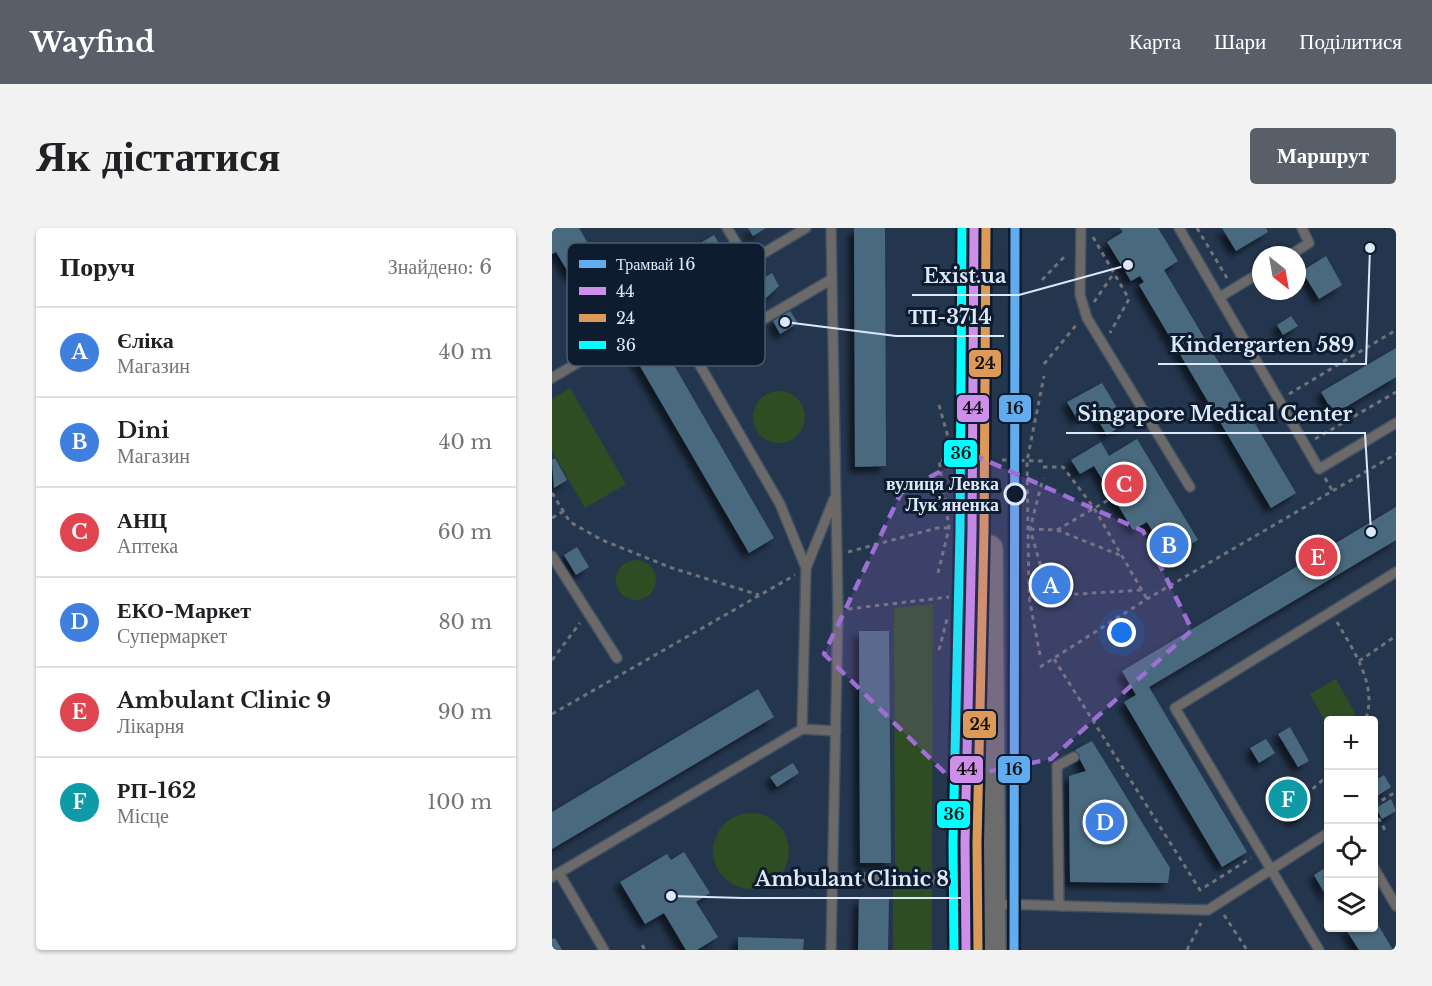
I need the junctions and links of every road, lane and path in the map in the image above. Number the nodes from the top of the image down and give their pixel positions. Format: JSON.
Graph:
{"nodes":[{"id":1,"x":727,"y":228,"type":"edge"},
{"id":2,"x":806,"y":228,"type":"edge"},
{"id":3,"x":831,"y":228,"type":"edge"},
{"id":4,"x":974,"y":228,"type":"edge"},
{"id":5,"x":992,"y":228,"type":"edge"},
{"id":6,"x":1081,"y":228,"type":"edge"},
{"id":7,"x":1088,"y":228,"type":"edge"},
{"id":8,"x":1179,"y":228,"type":"edge"},
{"id":9,"x":1197,"y":228,"type":"edge"},
{"id":10,"x":1302,"y":228,"type":"edge"},
{"id":11,"x":1081,"y":239,"type":"junction"},
{"id":12,"x":736,"y":243,"type":"edge"},
{"id":13,"x":1304,"y":246,"type":"edge"},
{"id":14,"x":765,"y":252,"type":"edge"},
{"id":15,"x":1114,"y":273,"type":"junction"},
{"id":16,"x":1252,"y":277,"type":"edge"},
{"id":17,"x":832,"y":279,"type":"junction"},
{"id":18,"x":1042,"y":280,"type":"dead end"},
{"id":19,"x":1233,"y":289,"type":"junction"},
{"id":20,"x":1220,"y":297,"type":"junction"},
{"id":21,"x":1086,"y":314,"type":"junction"},
{"id":22,"x":765,"y":318,"type":"edge"},
{"id":23,"x":1092,"y":327,"type":"junction"},
{"id":24,"x":1396,"y":330,"type":"edge"},
{"id":25,"x":1104,"y":345,"type":"junction"},
{"id":26,"x":1044,"y":364,"type":"dead end"},
{"id":27,"x":572,"y":366,"type":"edge"},
{"id":28,"x":701,"y":366,"type":"edge"},
{"id":29,"x":1044,"y":376,"type":"dead end"},
{"id":30,"x":552,"y":378,"type":"edge"},
{"id":31,"x":1396,"y":392,"type":"edge"},
{"id":32,"x":1279,"y":400,"type":"junction"},
{"id":33,"x":939,"y":405,"type":"dead end"},
{"id":34,"x":1148,"y":418,"type":"junction"},
{"id":35,"x":1396,"y":423,"type":"edge"},
{"id":36,"x":1305,"y":445,"type":"junction"},
{"id":37,"x":1396,"y":454,"type":"edge"},
{"id":38,"x":1002,"y":460,"type":"dead end"},
{"id":39,"x":1027,"y":461,"type":"junction"},
{"id":40,"x":1043,"y":461,"type":"dead end"},
{"id":41,"x":1043,"y":467,"type":"dead end"},
{"id":42,"x":1043,"y":478,"type":"dead end"},
{"id":43,"x":1190,"y":487,"type":"dead end"},
{"id":44,"x":552,"y":493,"type":"edge"},
{"id":45,"x":837,"y":494,"type":"junction"},
{"id":46,"x":1110,"y":499,"type":"dead end"},
{"id":47,"x":1094,"y":508,"type":"junction"},
{"id":48,"x":564,"y":511,"type":"junction"},
{"id":49,"x":552,"y":518,"type":"edge"},
{"id":50,"x":949,"y":528,"type":"junction"},
{"id":51,"x":1030,"y":529,"type":"junction"},
{"id":52,"x":1057,"y":530,"type":"junction"},
{"id":53,"x":838,"y":555,"type":"junction"},
{"id":54,"x":552,"y":556,"type":"edge"},
{"id":55,"x":1122,"y":556,"type":"junction"},
{"id":56,"x":806,"y":568,"type":"junction"},
{"id":57,"x":1396,"y":572,"type":"edge"},
{"id":58,"x":938,"y":573,"type":"dead end"},
{"id":59,"x":1043,"y":574,"type":"dead end"},
{"id":60,"x":1142,"y":590,"type":"junction"},
{"id":61,"x":759,"y":595,"type":"junction"},
{"id":62,"x":953,"y":597,"type":"dead end"},
{"id":63,"x":1029,"y":597,"type":"junction"},
{"id":64,"x":1147,"y":599,"type":"junction"},
{"id":65,"x":838,"y":610,"type":"junction"},
{"id":66,"x":588,"y":612,"type":"junction"},
{"id":67,"x":1331,"y":612,"type":"junction"},
{"id":68,"x":948,"y":618,"type":"dead end"},
{"id":69,"x":1396,"y":636,"type":"edge"},
{"id":70,"x":939,"y":650,"type":"dead end"},
{"id":71,"x":1040,"y":655,"type":"dead end"},
{"id":72,"x":617,"y":658,"type":"dead end"},
{"id":73,"x":1054,"y":658,"type":"junction"},
{"id":74,"x":552,"y":660,"type":"edge"},
{"id":75,"x":1359,"y":661,"type":"junction"},
{"id":76,"x":1040,"y":667,"type":"dead end"},
{"id":77,"x":552,"y":714,"type":"edge"},
{"id":78,"x":1367,"y":716,"type":"edge"},
{"id":79,"x":802,"y":729,"type":"junction"},
{"id":80,"x":836,"y":731,"type":"junction"},
{"id":81,"x":1074,"y":757,"type":"dead end"},
{"id":82,"x":1324,"y":779,"type":"edge"},
{"id":83,"x":1306,"y":795,"type":"dead end"},
{"id":84,"x":1396,"y":796,"type":"edge"},
{"id":85,"x":1378,"y":803,"type":"edge"},
{"id":86,"x":1378,"y":817,"type":"edge"},
{"id":87,"x":1385,"y":830,"type":"dead end"},
{"id":88,"x":1324,"y":836,"type":"edge"},
{"id":89,"x":1262,"y":852,"type":"junction"},
{"id":90,"x":1272,"y":869,"type":"junction"},
{"id":91,"x":555,"y":875,"type":"edge"},
{"id":92,"x":1378,"y":875,"type":"edge"},
{"id":93,"x":815,"y":877,"type":"dead end"},
{"id":94,"x":833,"y":877,"type":"junction"},
{"id":95,"x":965,"y":891,"type":"junction"},
{"id":96,"x":993,"y":904,"type":"junction"},
{"id":97,"x":1059,"y":906,"type":"junction"},
{"id":98,"x":1396,"y":906,"type":"edge"},
{"id":99,"x":1208,"y":910,"type":"junction"},
{"id":100,"x":1224,"y":915,"type":"dead end"},
{"id":101,"x":642,"y":945,"type":"dead end"},
{"id":102,"x":604,"y":950,"type":"edge"},
{"id":103,"x":645,"y":950,"type":"edge"},
{"id":104,"x":831,"y":950,"type":"edge"},
{"id":105,"x":966,"y":950,"type":"edge"},
{"id":106,"x":992,"y":950,"type":"edge"},
{"id":107,"x":1187,"y":950,"type":"edge"},
{"id":108,"x":1247,"y":950,"type":"edge"},
{"id":109,"x":1319,"y":950,"type":"edge"}],
"edges":[{"from":1,"to":12,"type":"lane"},
{"from":2,"to":14,"type":"lane"},
{"from":3,"to":17,"type":"lane"},
{"from":4,"to":95,"type":"main road"},
{"from":5,"to":96,"type":"main road"},
{"from":6,"to":11,"type":"lane"},
{"from":7,"to":15,"type":"path"},
{"from":8,"to":20,"type":"lane"},
{"from":9,"to":19,"type":"path"},
{"from":10,"to":13,"type":"lane"},
{"from":11,"to":18,"type":"path"},
{"from":11,"to":21,"type":"lane"},
{"from":15,"to":21,"type":"path"},
{"from":15,"to":25,"type":"path"},
{"from":16,"to":19,"type":"lane"},
{"from":17,"to":22,"type":"lane"},
{"from":17,"to":45,"type":"lane"},
{"from":19,"to":20,"type":"lane"},
{"from":20,"to":32,"type":"lane"},
{"from":21,"to":23,"type":"lane"},
{"from":21,"to":26,"type":"path"},
{"from":23,"to":25,"type":"lane"},
{"from":23,"to":34,"type":"lane"},
{"from":24,"to":32,"type":"path"},
{"from":25,"to":34,"type":"lane"},
{"from":27,"to":30,"type":"lane"},
{"from":28,"to":56,"type":"lane"},
{"from":29,"to":39,"type":"path"},
{"from":31,"to":36,"type":"path"},
{"from":32,"to":36,"type":"lane"},
{"from":33,"to":50,"type":"path"},
{"from":34,"to":43,"type":"lane"},
{"from":35,"to":36,"type":"lane"},
{"from":37,"to":64,"type":"path"},
{"from":38,"to":39,"type":"path"},
{"from":39,"to":40,"type":"path"},
{"from":39,"to":63,"type":"path"},
{"from":41,"to":47,"type":"path"},
{"from":42,"to":51,"type":"path"},
{"from":44,"to":48,"type":"path"},
{"from":45,"to":53,"type":"lane"},
{"from":45,"to":56,"type":"lane"},
{"from":46,"to":47,"type":"path"},
{"from":47,"to":52,"type":"path"},
{"from":47,"to":55,"type":"path"},
{"from":48,"to":49,"type":"path"},
{"from":48,"to":61,"type":"path"},
{"from":50,"to":53,"type":"path"},
{"from":50,"to":58,"type":"path"},
{"from":51,"to":52,"type":"path"},
{"from":51,"to":59,"type":"path"},
{"from":52,"to":55,"type":"path"},
{"from":53,"to":65,"type":"lane"},
{"from":54,"to":66,"type":"lane"},
{"from":55,"to":60,"type":"path"},
{"from":56,"to":61,"type":"path"},
{"from":56,"to":79,"type":"lane"},
{"from":57,"to":67,"type":"lane"},
{"from":60,"to":63,"type":"path"},
{"from":60,"to":64,"type":"path"},
{"from":61,"to":77,"type":"path"},
{"from":62,"to":65,"type":"path"},
{"from":63,"to":71,"type":"path"},
{"from":64,"to":73,"type":"path"},
{"from":65,"to":80,"type":"lane"},
{"from":66,"to":72,"type":"lane"},
{"from":66,"to":74,"type":"path"},
{"from":67,"to":75,"type":"path"},
{"from":67,"to":89,"type":"lane"},
{"from":68,"to":70,"type":"path"},
{"from":69,"to":75,"type":"path"},
{"from":73,"to":76,"type":"path"},
{"from":73,"to":89,"type":"path"},
{"from":75,"to":78,"type":"path"},
{"from":79,"to":80,"type":"lane"},
{"from":79,"to":91,"type":"lane"},
{"from":80,"to":94,"type":"lane"},
{"from":81,"to":97,"type":"lane"},
{"from":82,"to":83,"type":"path"},
{"from":84,"to":85,"type":"path"},
{"from":86,"to":87,"type":"path"},
{"from":88,"to":90,"type":"lane"},
{"from":89,"to":90,"type":"lane"},
{"from":90,"to":99,"type":"lane"},
{"from":90,"to":109,"type":"lane"},
{"from":91,"to":102,"type":"lane"},
{"from":92,"to":98,"type":"lane"},
{"from":93,"to":94,"type":"lane"},
{"from":94,"to":95,"type":"lane"},
{"from":94,"to":104,"type":"lane"},
{"from":95,"to":96,"type":"lane"},
{"from":95,"to":105,"type":"main road"},
{"from":96,"to":97,"type":"lane"},
{"from":96,"to":106,"type":"main road"},
{"from":97,"to":99,"type":"lane"},
{"from":99,"to":107,"type":"path"},
{"from":100,"to":108,"type":"path"},
{"from":101,"to":103,"type":"path"}]}
